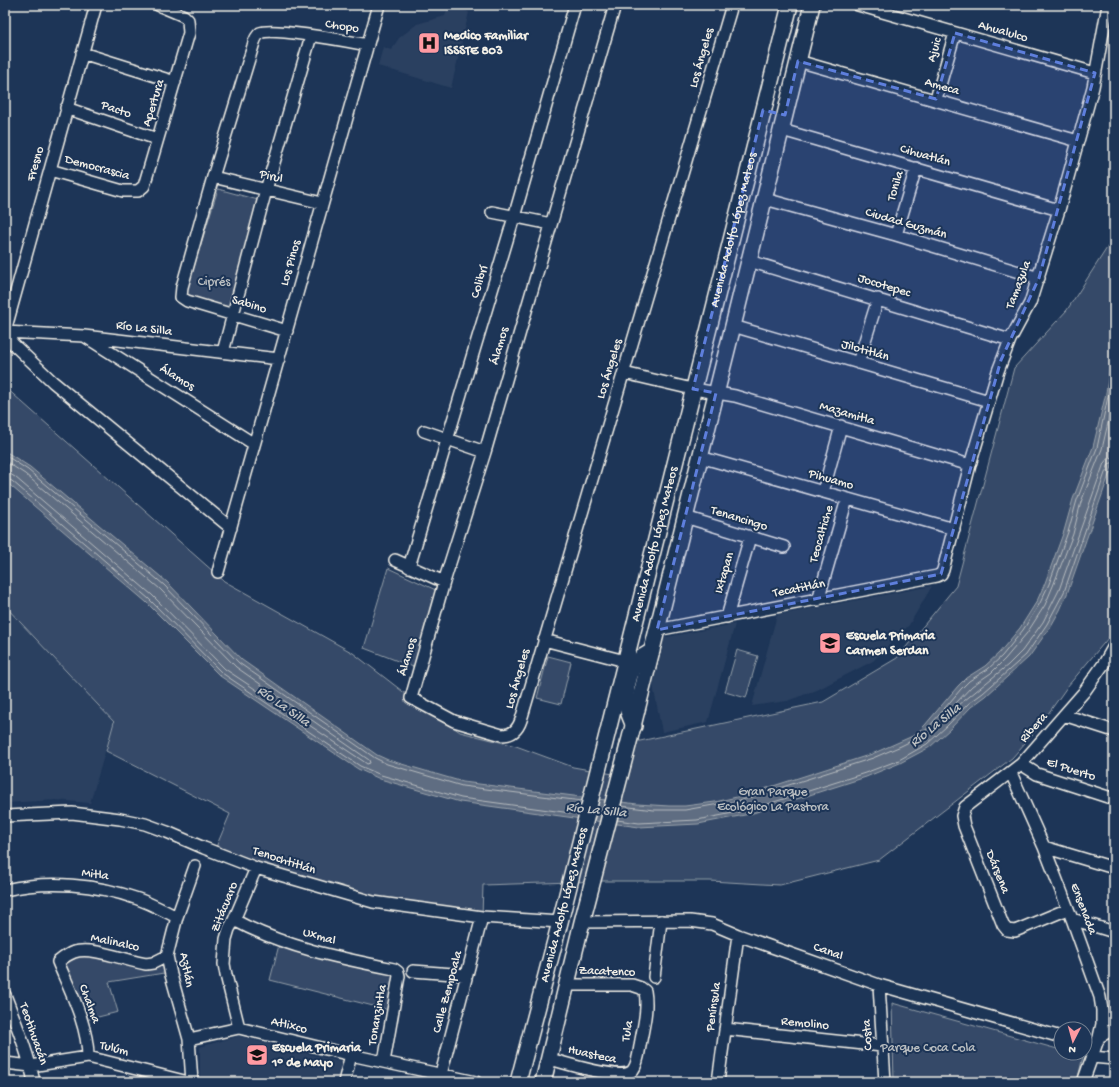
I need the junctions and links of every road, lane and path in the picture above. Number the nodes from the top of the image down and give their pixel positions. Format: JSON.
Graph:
{"nodes":[{"id":1,"x":96,"y":5,"type":"edge"},
{"id":2,"x":158,"y":5,"type":"edge"},
{"id":3,"x":379,"y":5,"type":"edge"},
{"id":4,"x":575,"y":5,"type":"edge"},
{"id":5,"x":615,"y":5,"type":"edge"},
{"id":6,"x":732,"y":5,"type":"edge"},
{"id":7,"x":790,"y":5,"type":"edge"},
{"id":8,"x":812,"y":5,"type":"edge"},
{"id":9,"x":858,"y":5,"type":"edge"},
{"id":10,"x":1108,"y":5,"type":"edge"},
{"id":11,"x":955,"y":32,"type":"junction"},
{"id":12,"x":311,"y":36,"type":"junction"},
{"id":13,"x":368,"y":45,"type":"junction"},
{"id":14,"x":82,"y":53,"type":"junction"},
{"id":15,"x":798,"y":61,"type":"junction"},
{"id":16,"x":1095,"y":72,"type":"junction"},
{"id":17,"x":175,"y":82,"type":"junction"},
{"id":18,"x":936,"y":99,"type":"junction"},
{"id":19,"x":66,"y":108,"type":"junction"},
{"id":20,"x":763,"y":110,"type":"junction"},
{"id":21,"x":786,"y":115,"type":"junction"},
{"id":22,"x":782,"y":130,"type":"junction"},
{"id":23,"x":157,"y":139,"type":"junction"},
{"id":24,"x":1078,"y":140,"type":"junction"},
{"id":25,"x":916,"y":168,"type":"junction"},
{"id":26,"x":50,"y":170,"type":"junction"},
{"id":27,"x":213,"y":177,"type":"junction"},
{"id":28,"x":266,"y":190,"type":"junction"},
{"id":29,"x":138,"y":191,"type":"joint"},
{"id":30,"x":765,"y":199,"type":"junction"},
{"id":31,"x":322,"y":203,"type":"junction"},
{"id":32,"x":1059,"y":210,"type":"junction"},
{"id":33,"x":492,"y":212,"type":"dead end"},
{"id":34,"x":514,"y":216,"type":"junction"},
{"id":35,"x":551,"y":224,"type":"junction"},
{"id":36,"x":896,"y":235,"type":"junction"},
{"id":37,"x":749,"y":261,"type":"junction"},
{"id":38,"x":1038,"y":278,"type":"junction"},
{"id":39,"x":878,"y":299,"type":"junction"},
{"id":40,"x":233,"y":314,"type":"junction"},
{"id":41,"x":734,"y":326,"type":"junction"},
{"id":42,"x":287,"y":331,"type":"junction"},
{"id":43,"x":5,"y":332,"type":"edge"},
{"id":44,"x":84,"y":336,"type":"junction"},
{"id":45,"x":1010,"y":340,"type":"junction"},
{"id":46,"x":224,"y":352,"type":"junction"},
{"id":47,"x":279,"y":359,"type":"junction"},
{"id":48,"x":858,"y":363,"type":"junction"},
{"id":49,"x":624,"y":373,"type":"junction"},
{"id":50,"x":693,"y":389,"type":"junction"},
{"id":51,"x":716,"y":393,"type":"junction"},
{"id":52,"x":989,"y":401,"type":"junction"},
{"id":53,"x":841,"y":426,"type":"junction"},
{"id":54,"x":424,"y":431,"type":"dead end"},
{"id":55,"x":448,"y":440,"type":"junction"},
{"id":56,"x":254,"y":444,"type":"junction"},
{"id":57,"x":485,"y":452,"type":"junction"},
{"id":58,"x":700,"y":457,"type":"junction"},
{"id":59,"x":970,"y":465,"type":"junction"},
{"id":60,"x":823,"y":492,"type":"junction"},
{"id":61,"x":847,"y":500,"type":"junction"},
{"id":62,"x":685,"y":516,"type":"junction"},
{"id":63,"x":231,"y":528,"type":"junction"},
{"id":64,"x":954,"y":529,"type":"junction"},
{"id":65,"x":750,"y":537,"type":"junction"},
{"id":66,"x":784,"y":547,"type":"dead end"},
{"id":67,"x":395,"y":560,"type":"dead end"},
{"id":68,"x":409,"y":567,"type":"junction"},
{"id":69,"x":943,"y":570,"type":"joint"},
{"id":70,"x":218,"y":572,"type":"dead end"},
{"id":71,"x":444,"y":582,"type":"junction"},
{"id":72,"x":818,"y":600,"type":"junction"},
{"id":73,"x":727,"y":617,"type":"junction"},
{"id":74,"x":657,"y":630,"type":"junction"},
{"id":75,"x":544,"y":640,"type":"junction"},
{"id":76,"x":1114,"y":646,"type":"edge"},
{"id":77,"x":625,"y":661,"type":"junction"},
{"id":78,"x":1110,"y":664,"type":"edge"},
{"id":79,"x":1064,"y":715,"type":"junction"},
{"id":80,"x":1114,"y":732,"type":"edge"},
{"id":81,"x":508,"y":735,"type":"joint"},
{"id":82,"x":1021,"y":764,"type":"junction"},
{"id":83,"x":1011,"y":773,"type":"junction"},
{"id":84,"x":1114,"y":799,"type":"edge"},
{"id":85,"x":5,"y":816,"type":"edge"},
{"id":86,"x":962,"y":816,"type":"joint"},
{"id":87,"x":1044,"y":847,"type":"junction"},
{"id":88,"x":195,"y":866,"type":"dead end"},
{"id":89,"x":256,"y":868,"type":"junction"},
{"id":90,"x":1114,"y":868,"type":"edge"},
{"id":91,"x":5,"y":890,"type":"edge"},
{"id":92,"x":1070,"y":914,"type":"junction"},
{"id":93,"x":584,"y":915,"type":"junction"},
{"id":94,"x":177,"y":917,"type":"junction"},
{"id":95,"x":482,"y":917,"type":"junction"},
{"id":96,"x":234,"y":920,"type":"junction"},
{"id":97,"x":560,"y":922,"type":"junction"},
{"id":98,"x":661,"y":922,"type":"junction"},
{"id":99,"x":1114,"y":932,"type":"edge"},
{"id":100,"x":738,"y":935,"type":"junction"},
{"id":101,"x":167,"y":956,"type":"junction"},
{"id":102,"x":58,"y":962,"type":"joint"},
{"id":103,"x":398,"y":972,"type":"joint"},
{"id":104,"x":414,"y":972,"type":"dead end"},
{"id":105,"x":467,"y":975,"type":"junction"},
{"id":106,"x":654,"y":976,"type":"dead end"},
{"id":107,"x":567,"y":985,"type":"junction"},
{"id":108,"x":879,"y":985,"type":"junction"},
{"id":109,"x":645,"y":991,"type":"joint"},
{"id":110,"x":5,"y":996,"type":"edge"},
{"id":111,"x":239,"y":1028,"type":"junction"},
{"id":112,"x":725,"y":1029,"type":"junction"},
{"id":113,"x":1114,"y":1029,"type":"edge"},
{"id":114,"x":1053,"y":1035,"type":"edge"},
{"id":115,"x":189,"y":1038,"type":"junction"},
{"id":116,"x":882,"y":1046,"type":"junction"},
{"id":117,"x":1093,"y":1046,"type":"edge"},
{"id":118,"x":351,"y":1056,"type":"junction"},
{"id":119,"x":88,"y":1057,"type":"junction"},
{"id":120,"x":550,"y":1059,"type":"junction"},
{"id":121,"x":1114,"y":1059,"type":"edge"},
{"id":122,"x":1089,"y":1061,"type":"edge"},
{"id":123,"x":384,"y":1062,"type":"junction"},
{"id":124,"x":5,"y":1063,"type":"edge"},
{"id":125,"x":31,"y":1066,"type":"junction"},
{"id":126,"x":629,"y":1073,"type":"joint"},
{"id":127,"x":441,"y":1074,"type":"junction"},
{"id":128,"x":34,"y":1082,"type":"edge"},
{"id":129,"x":188,"y":1082,"type":"edge"},
{"id":130,"x":192,"y":1082,"type":"edge"},
{"id":131,"x":344,"y":1082,"type":"edge"},
{"id":132,"x":476,"y":1082,"type":"edge"},
{"id":133,"x":518,"y":1082,"type":"edge"},
{"id":134,"x":543,"y":1082,"type":"edge"},
{"id":135,"x":718,"y":1082,"type":"edge"},
{"id":136,"x":885,"y":1082,"type":"edge"},
{"id":137,"x":1083,"y":1082,"type":"edge"}],
"edges":[{"from":1,"to":14,"type":"street","name":"Fresno"},
{"from":2,"to":17,"type":"street","name":"Apertura"},
{"from":3,"to":13,"type":"street","name":"Los Pinos"},
{"from":4,"to":34,"type":"street","name":"Colibrí"},
{"from":5,"to":35,"type":"street","name":"Álamos"},
{"from":6,"to":49,"type":"street","name":"Los Ángeles"},
{"from":7,"to":20,"type":"main road","name":"Avenida Adolfo López Mateos"},
{"from":8,"to":15,"type":"main road","name":"Avenida Adolfo López Mateos"},
{"from":9,"to":11,"type":"street","name":"Ahualulco"},
{"from":10,"to":16,"type":"street","name":"Tamazula"},
{"from":11,"to":16,"type":"street","name":"Ahualulco"},
{"from":11,"to":18,"type":"street","name":"Ajuic"},
{"from":12,"to":13,"type":"street","name":"Chopo"},
{"from":12,"to":27,"type":"street"},
{"from":12,"to":28,"type":"street"},
{"from":13,"to":31,"type":"street","name":"Los Pinos"},
{"from":14,"to":17,"type":"street"},
{"from":14,"to":19,"type":"street","name":"Fresno"},
{"from":15,"to":18,"type":"street","name":"Ameca"},
{"from":15,"to":21,"type":"main road","name":"Avenida Adolfo López Mateos"},
{"from":16,"to":24,"type":"street","name":"Tamazula"},
{"from":17,"to":23,"type":"street","name":"Apertura"},
{"from":18,"to":24,"type":"street","name":"Ameca"},
{"from":19,"to":23,"type":"street","name":"Pacto"},
{"from":19,"to":26,"type":"street","name":"Fresno"},
{"from":20,"to":21,"type":"main road"},
{"from":20,"to":50,"type":"main road","name":"Avenida Adolfo López Mateos"},
{"from":21,"to":22,"type":"main road","name":"Avenida Adolfo López Mateos"},
{"from":22,"to":25,"type":"street","name":"Cihuatlán"},
{"from":22,"to":30,"type":"main road","name":"Avenida Adolfo López Mateos"},
{"from":23,"to":29,"type":"street","name":"Apertura"},
{"from":24,"to":32,"type":"street","name":"Tamazula"},
{"from":25,"to":32,"type":"street","name":"Cihuatlán"},
{"from":25,"to":36,"type":"street","name":"Tonila"},
{"from":26,"to":29,"type":"street","name":"Democrascia"},
{"from":26,"to":43,"type":"street","name":"Fresno"},
{"from":27,"to":28,"type":"street","name":"Pirul"},
{"from":27,"to":40,"type":"street","name":"Sabino"},
{"from":28,"to":31,"type":"street","name":"Pirul"},
{"from":28,"to":40,"type":"street"},
{"from":30,"to":36,"type":"street","name":"Ciudad Guzmán"},
{"from":30,"to":37,"type":"main road","name":"Avenida Adolfo López Mateos"},
{"from":31,"to":42,"type":"street","name":"Los Pinos"},
{"from":32,"to":38,"type":"street","name":"Tamazula"},
{"from":33,"to":34,"type":"street"},
{"from":34,"to":35,"type":"street"},
{"from":34,"to":55,"type":"street","name":"Colibrí"},
{"from":35,"to":57,"type":"street","name":"Álamos"},
{"from":36,"to":38,"type":"street","name":"Ciudad Guzmán"},
{"from":37,"to":39,"type":"street","name":"Jocotepec"},
{"from":37,"to":41,"type":"main road","name":"Avenida Adolfo López Mateos"},
{"from":38,"to":45,"type":"street","name":"Tamazula"},
{"from":39,"to":45,"type":"street","name":"Jocotepec"},
{"from":39,"to":48,"type":"street"},
{"from":40,"to":42,"type":"street","name":"Sabino"},
{"from":40,"to":46,"type":"street"},
{"from":41,"to":48,"type":"street","name":"Jilotitlán"},
{"from":41,"to":51,"type":"main road","name":"Avenida Adolfo López Mateos"},
{"from":42,"to":47,"type":"street","name":"Los Pinos"},
{"from":43,"to":44,"type":"street","name":"Río La Silla"},
{"from":43,"to":63,"type":"street"},
{"from":44,"to":46,"type":"street","name":"Río La Silla"},
{"from":44,"to":56,"type":"street","name":"Álamos"},
{"from":45,"to":52,"type":"street","name":"Tamazula"},
{"from":46,"to":47,"type":"street","name":"Río La Silla"},
{"from":47,"to":56,"type":"street","name":"Los Pinos"},
{"from":48,"to":52,"type":"street","name":"Jilotitlán"},
{"from":49,"to":50,"type":"street","name":"Mazamitla"},
{"from":49,"to":75,"type":"street","name":"Los Ángeles"},
{"from":50,"to":51,"type":"street","name":"Mazamitla"},
{"from":50,"to":77,"type":"main road","name":"Avenida Adolfo López Mateos"},
{"from":51,"to":53,"type":"street","name":"Mazamitla"},
{"from":51,"to":58,"type":"main road","name":"Avenida Adolfo López Mateos"},
{"from":52,"to":59,"type":"street","name":"Tamazula"},
{"from":53,"to":59,"type":"street","name":"Mazamitla"},
{"from":53,"to":60,"type":"street"},
{"from":54,"to":55,"type":"street"},
{"from":55,"to":57,"type":"street"},
{"from":55,"to":68,"type":"street","name":"Colibrí"},
{"from":56,"to":63,"type":"street","name":"Los Pinos"},
{"from":57,"to":71,"type":"street","name":"Álamos"},
{"from":58,"to":60,"type":"street","name":"Pihuamo"},
{"from":58,"to":62,"type":"main road","name":"Avenida Adolfo López Mateos"},
{"from":59,"to":64,"type":"street","name":"Tamazula"},
{"from":60,"to":61,"type":"street","name":"Pihuamo"},
{"from":61,"to":64,"type":"street","name":"Pihuamo"},
{"from":61,"to":72,"type":"street","name":"Teocaltiche"},
{"from":62,"to":65,"type":"street","name":"Tenancingo"},
{"from":62,"to":74,"type":"main road","name":"Avenida Adolfo López Mateos"},
{"from":63,"to":70,"type":"street","name":"Los Pinos"},
{"from":64,"to":69,"type":"street","name":"Tamazula"},
{"from":65,"to":66,"type":"street","name":"Tenancingo"},
{"from":65,"to":73,"type":"street","name":"Ixtapan"},
{"from":67,"to":68,"type":"street"},
{"from":68,"to":71,"type":"street"},
{"from":69,"to":72,"type":"street","name":"Tecatitlán"},
{"from":71,"to":81,"type":"street","name":"Álamos"},
{"from":72,"to":73,"type":"street","name":"Tecatitlán"},
{"from":73,"to":74,"type":"street","name":"Tecatitlán"},
{"from":74,"to":93,"type":"main road","name":"Avenida Adolfo López Mateos"},
{"from":75,"to":77,"type":"street"},
{"from":75,"to":81,"type":"street","name":"Los Ángeles"},
{"from":76,"to":78,"type":"street","name":"Ribera"},
{"from":77,"to":97,"type":"main road","name":"Avenida Adolfo López Mateos"},
{"from":78,"to":79,"type":"street","name":"Ribera"},
{"from":79,"to":80,"type":"street"},
{"from":79,"to":82,"type":"street","name":"Ribera"},
{"from":82,"to":83,"type":"street","name":"Ribera"},
{"from":82,"to":84,"type":"street","name":"El Puerto"},
{"from":83,"to":86,"type":"street","name":"Ribera"},
{"from":83,"to":87,"type":"street","name":"Ensenada"},
{"from":85,"to":89,"type":"street","name":"Tenochtitlán"},
{"from":86,"to":92,"type":"street","name":"Dársena"},
{"from":87,"to":90,"type":"street"},
{"from":87,"to":92,"type":"street","name":"Ensenada"},
{"from":88,"to":94,"type":"street","name":"Aztlán"},
{"from":89,"to":95,"type":"street","name":"Tenochtitlán"},
{"from":89,"to":96,"type":"street","name":"Zitácuaro"},
{"from":91,"to":94,"type":"street","name":"Mitla"},
{"from":92,"to":99,"type":"street"},
{"from":92,"to":117,"type":"street","name":"Ensenada"},
{"from":93,"to":98,"type":"street","name":"Canal"},
{"from":93,"to":107,"type":"main road","name":"Avenida Adolfo López Mateos"},
{"from":94,"to":101,"type":"street","name":"Aztlán"},
{"from":95,"to":97,"type":"street","name":"Tenochtitlán"},
{"from":95,"to":105,"type":"street","name":"Calle Zempoala"},
{"from":96,"to":103,"type":"street","name":"Uxmal"},
{"from":96,"to":111,"type":"street","name":"Zitácuaro"},
{"from":97,"to":133,"type":"main road","name":"Avenida Adolfo López Mateos"},
{"from":98,"to":100,"type":"street","name":"Canal"},
{"from":98,"to":106,"type":"street"},
{"from":100,"to":108,"type":"street","name":"Canal"},
{"from":100,"to":112,"type":"street","name":"Península"},
{"from":101,"to":102,"type":"street","name":"Malinalco"},
{"from":101,"to":115,"type":"street","name":"Aztlán"},
{"from":102,"to":119,"type":"street","name":"Chalma"},
{"from":103,"to":123,"type":"street","name":"Tonanzintla"},
{"from":104,"to":105,"type":"street"},
{"from":105,"to":127,"type":"street","name":"Calle Zempoala"},
{"from":107,"to":109,"type":"street","name":"Zacatenco"},
{"from":107,"to":120,"type":"main road","name":"Avenida Adolfo López Mateos"},
{"from":108,"to":114,"type":"street","name":"Canal"},
{"from":108,"to":116,"type":"street","name":"Costa"},
{"from":109,"to":126,"type":"street","name":"Tula"},
{"from":110,"to":125,"type":"street","name":"Teotihuacán"},
{"from":111,"to":115,"type":"street","name":"Atlixco"},
{"from":111,"to":118,"type":"street","name":"Atlixco"},
{"from":112,"to":116,"type":"street","name":"Remolino"},
{"from":112,"to":135,"type":"street","name":"Península"},
{"from":113,"to":117,"type":"street"},
{"from":115,"to":130,"type":"street","name":"Aztlán"},
{"from":116,"to":136,"type":"street","name":"Costa"},
{"from":117,"to":121,"type":"street"},
{"from":118,"to":123,"type":"street","name":"Atlixco"},
{"from":118,"to":131,"type":"street"},
{"from":119,"to":125,"type":"street","name":"Tulúm"},
{"from":119,"to":129,"type":"street","name":"Tulúm"},
{"from":120,"to":126,"type":"street","name":"Huasteca"},
{"from":120,"to":134,"type":"main road","name":"Avenida Adolfo López Mateos"},
{"from":122,"to":137,"type":"street","name":"Ensenada"},
{"from":123,"to":127,"type":"street","name":"Atlixco"},
{"from":124,"to":125,"type":"street","name":"Tulúm"},
{"from":125,"to":128,"type":"street","name":"Teotihuacán"},
{"from":127,"to":132,"type":"street","name":"Atlixco"}]}
